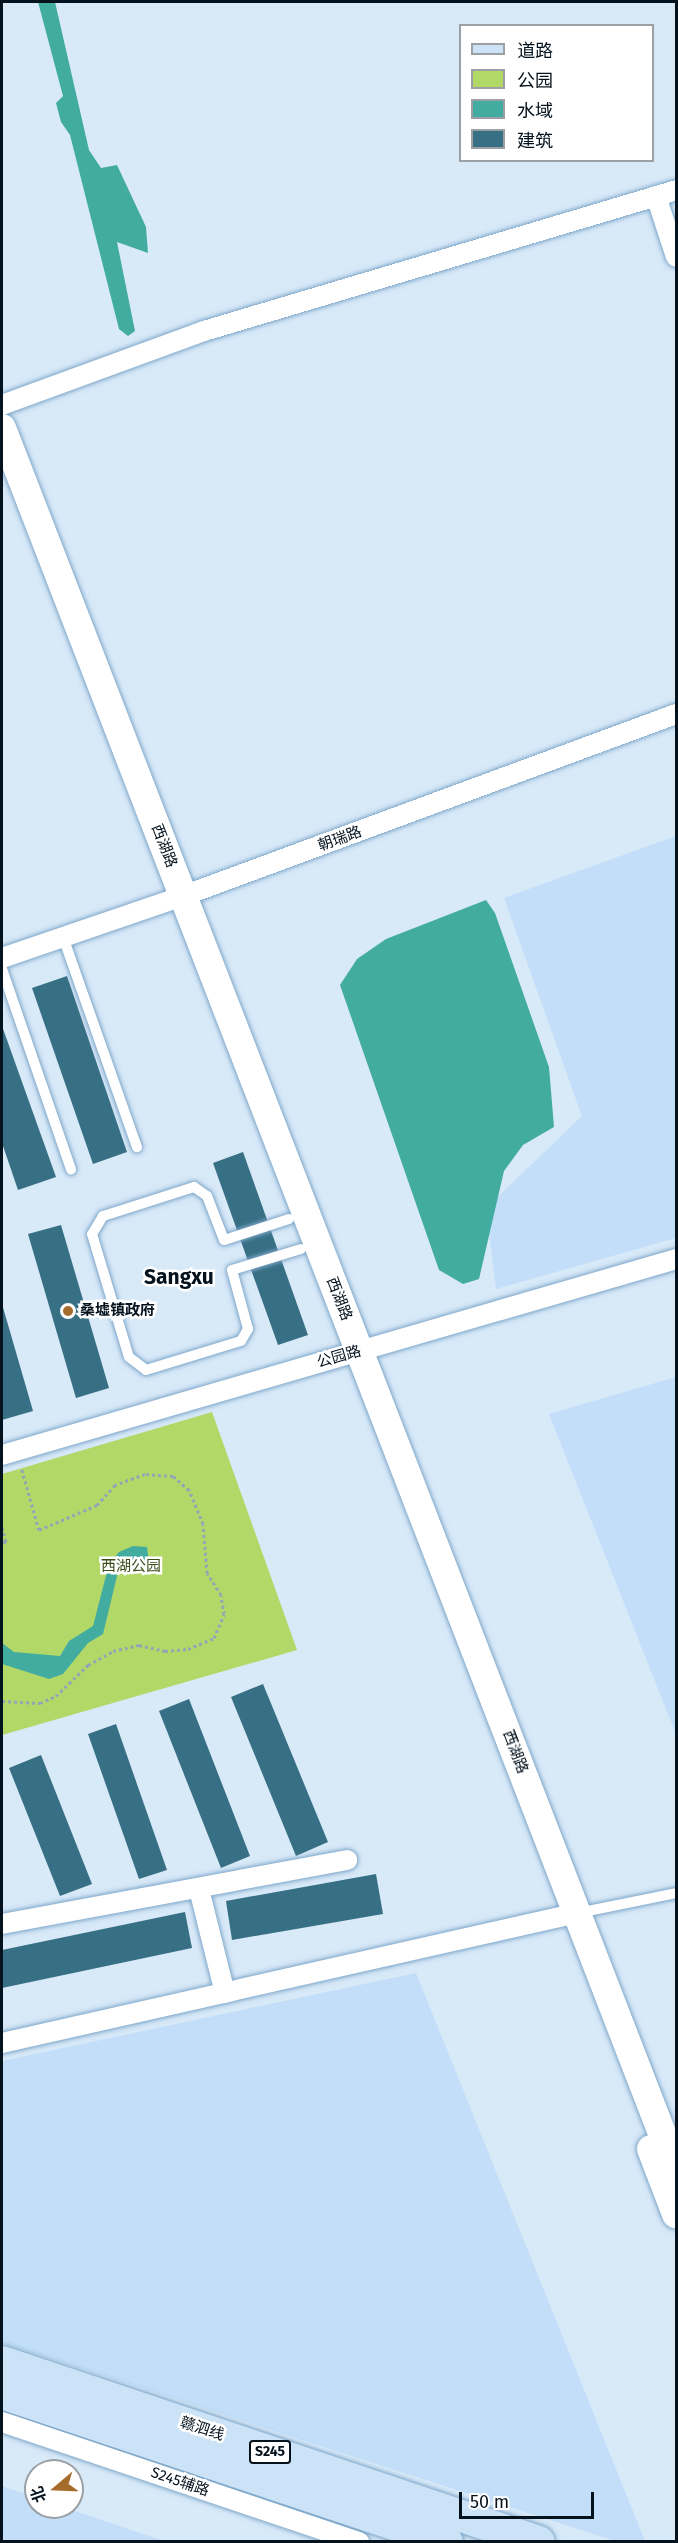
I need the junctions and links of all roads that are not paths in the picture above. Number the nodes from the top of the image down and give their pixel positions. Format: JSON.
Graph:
{"nodes":[{"id":1,"x":676,"y":190,"type":"edge"},
{"id":2,"x":656,"y":196,"type":"junction"},
{"id":3,"x":676,"y":256,"type":"edge"},
{"id":4,"x":2,"y":405,"type":"edge"},
{"id":5,"x":2,"y":428,"type":"edge"},
{"id":6,"x":2,"y":475,"type":"edge"},
{"id":7,"x":676,"y":714,"type":"edge"},
{"id":8,"x":175,"y":899,"type":"junction"},
{"id":9,"x":63,"y":937,"type":"junction"},
{"id":10,"x":2,"y":958,"type":"edge"},
{"id":11,"x":2,"y":969,"type":"edge"},
{"id":12,"x":137,"y":1147,"type":"dead end"},
{"id":13,"x":71,"y":1169,"type":"dead end"},
{"id":14,"x":289,"y":1220,"type":"junction"},
{"id":15,"x":301,"y":1249,"type":"junction"},
{"id":16,"x":676,"y":1259,"type":"edge"},
{"id":17,"x":351,"y":1354,"type":"junction"},
{"id":18,"x":9,"y":1453,"type":"edge"},
{"id":19,"x":347,"y":1860,"type":"dead end"},
{"id":20,"x":199,"y":1889,"type":"junction"},
{"id":21,"x":676,"y":1893,"type":"edge"},
{"id":22,"x":569,"y":1915,"type":"junction"},
{"id":23,"x":2,"y":1924,"type":"edge"},
{"id":24,"x":225,"y":1993,"type":"junction"},
{"id":25,"x":2,"y":2043,"type":"edge"},
{"id":26,"x":676,"y":2169,"type":"edge"},
{"id":27,"x":676,"y":2214,"type":"edge"},
{"id":28,"x":2,"y":2362,"type":"edge"},
{"id":29,"x":2,"y":2393,"type":"edge"},
{"id":30,"x":2,"y":2422,"type":"edge"},
{"id":31,"x":394,"y":2533,"type":"edge"},
{"id":32,"x":359,"y":2541,"type":"edge"},
{"id":33,"x":447,"y":2541,"type":"edge"},
{"id":34,"x":539,"y":2541,"type":"edge"}],
"edges":[{"from":1,"to":2,"type":"street"},
{"from":2,"to":3,"type":"street"},
{"from":2,"to":4,"type":"street"},
{"from":5,"to":8,"type":"main road","name":"西湖路"},
{"from":6,"to":8,"type":"main road","name":"西湖路"},
{"from":7,"to":8,"type":"street","name":"朝瑞路"},
{"from":8,"to":9,"type":"street","name":"朝瑞路"},
{"from":8,"to":14,"type":"main road","name":"西湖路"},
{"from":8,"to":17,"type":"main road","name":"西湖路"},
{"from":9,"to":10,"type":"street","name":"朝瑞路"},
{"from":9,"to":12,"type":"lane"},
{"from":11,"to":13,"type":"lane"},
{"from":14,"to":15,"type":"main road","name":"西湖路"},
{"from":14,"to":15,"type":"lane"},
{"from":15,"to":17,"type":"main road","name":"西湖路"},
{"from":16,"to":17,"type":"street","name":"公园路"},
{"from":17,"to":18,"type":"street","name":"公园路"},
{"from":17,"to":22,"type":"main road","name":"西湖路"},
{"from":19,"to":20,"type":"street"},
{"from":20,"to":23,"type":"street"},
{"from":20,"to":24,"type":"street"},
{"from":21,"to":22,"type":"lane"},
{"from":22,"to":24,"type":"street"},
{"from":22,"to":26,"type":"main road","name":"西湖路"},
{"from":22,"to":27,"type":"main road","name":"西湖路"},
{"from":24,"to":25,"type":"street"},
{"from":28,"to":34,"type":"main road","name":"赣泗线","number":"S245"},
{"from":29,"to":31,"type":"main road","name":"赣泗线","number":"S245"},
{"from":30,"to":32,"type":"street","name":"S245辅路"},
{"from":31,"to":33,"type":"main road","name":"赣泗线","number":"S245"}]}
